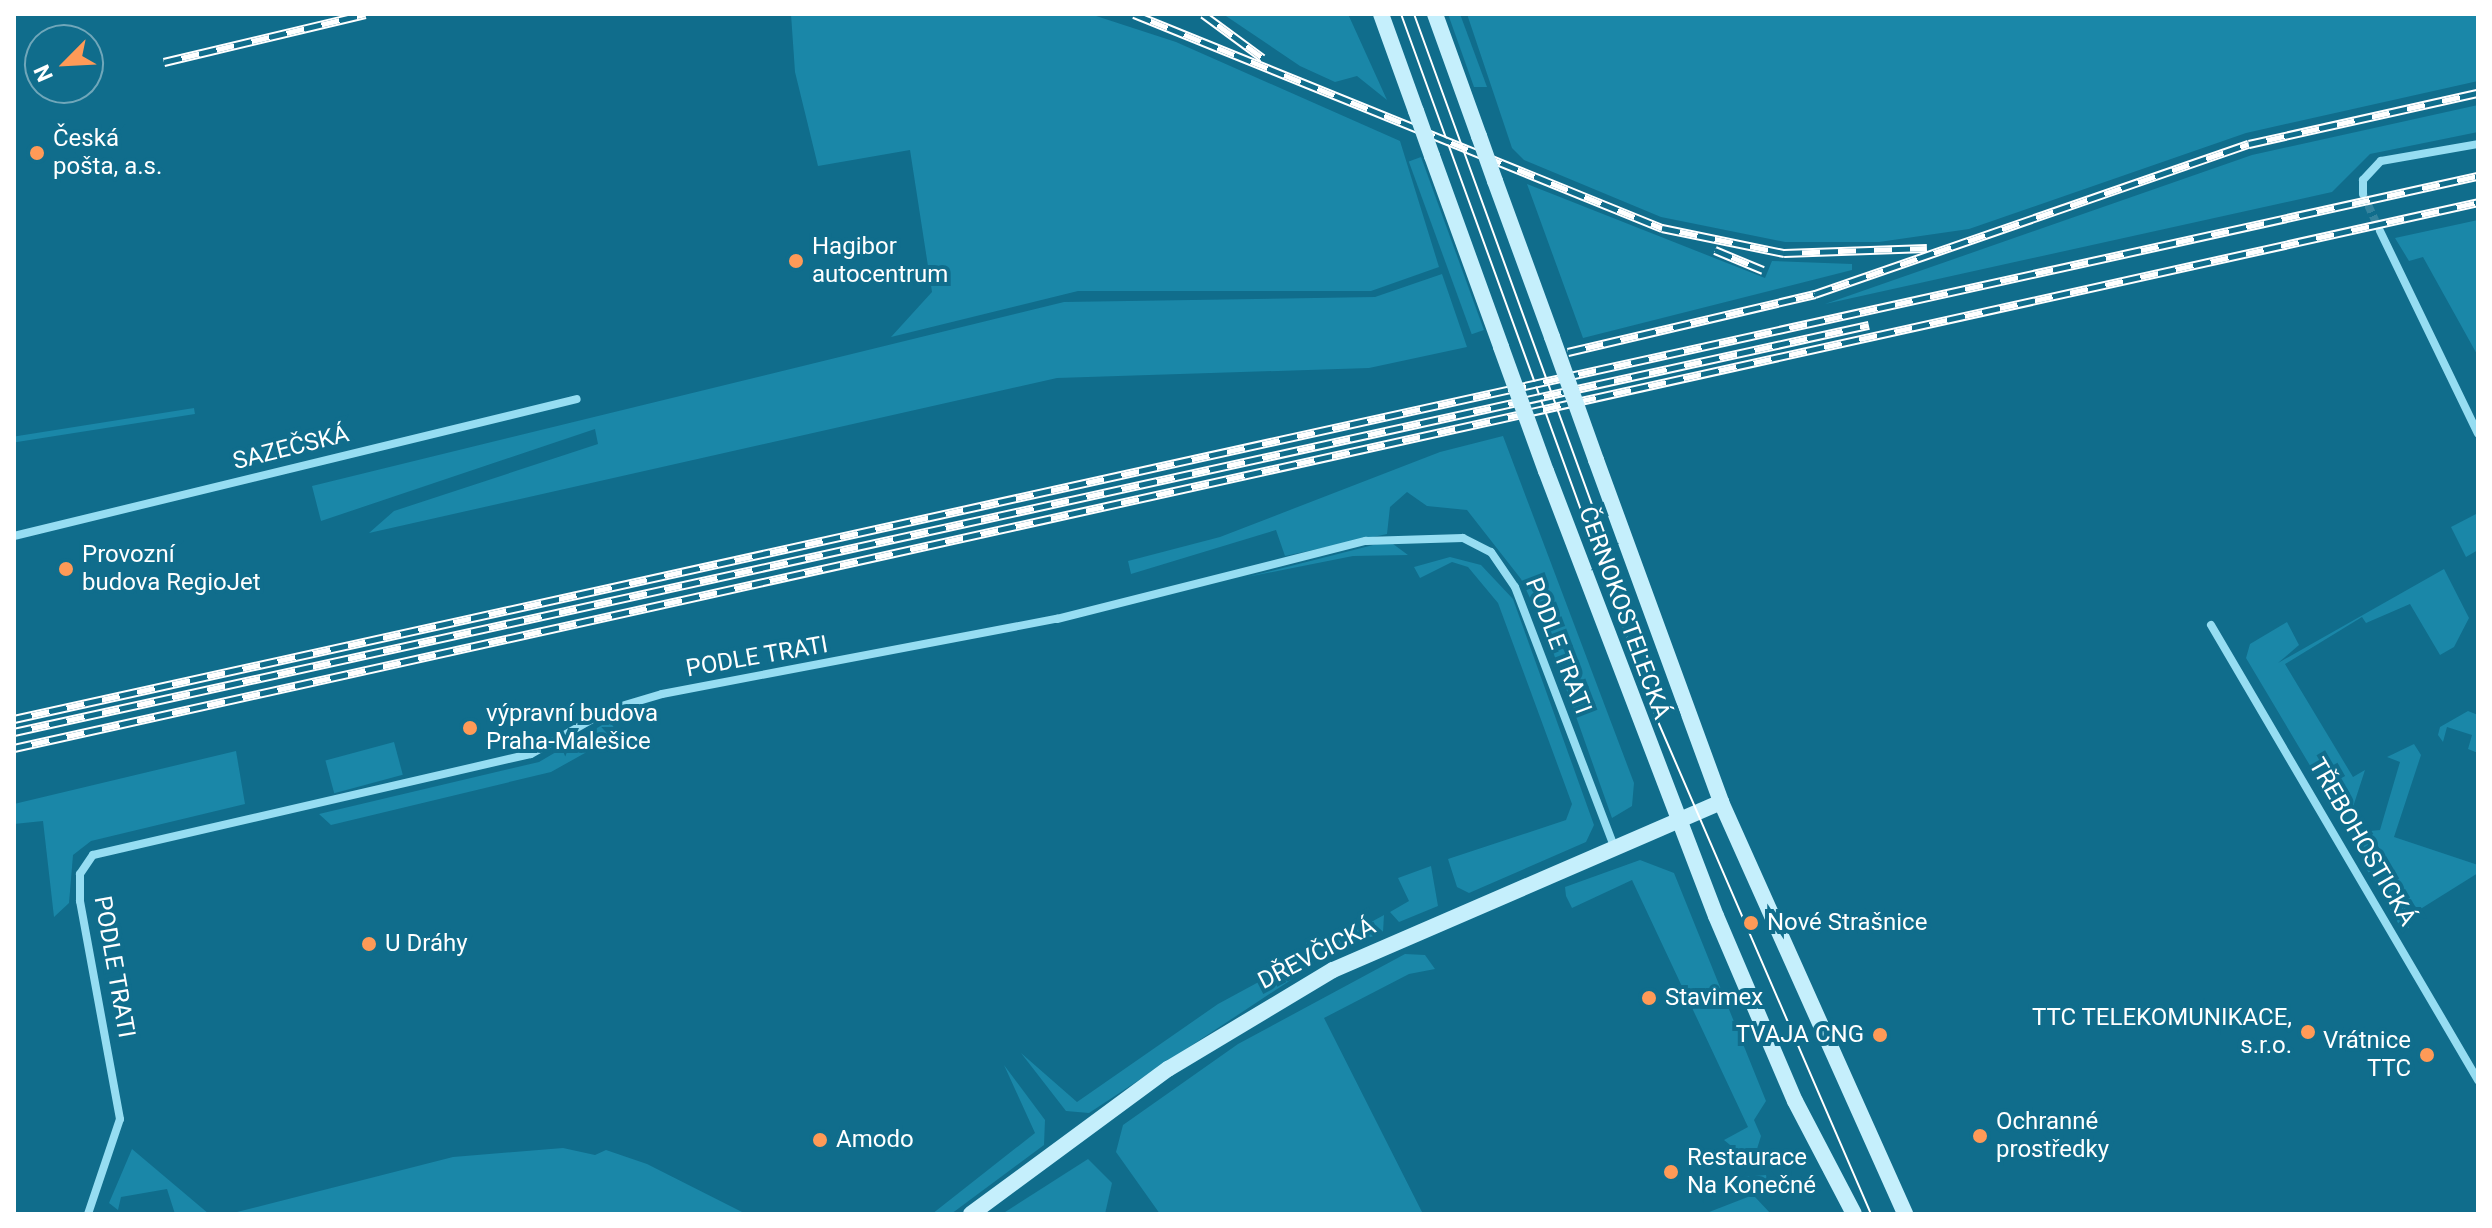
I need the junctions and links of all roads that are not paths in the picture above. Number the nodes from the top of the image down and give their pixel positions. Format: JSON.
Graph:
{"nodes":[{"id":1,"x":1381,"y":14,"type":"edge"},
{"id":2,"x":1435,"y":14,"type":"edge"},
{"id":3,"x":2478,"y":144,"type":"edge"},
{"id":4,"x":2363,"y":194,"type":"dead end"},
{"id":5,"x":2380,"y":231,"type":"tunnel mouth"},
{"id":6,"x":577,"y":399,"type":"dead end"},
{"id":7,"x":2478,"y":434,"type":"edge"},
{"id":8,"x":14,"y":536,"type":"edge"},
{"id":9,"x":2211,"y":625,"type":"dead end"},
{"id":10,"x":1721,"y":802,"type":"junction"},
{"id":11,"x":1677,"y":820,"type":"junction"},
{"id":12,"x":1613,"y":844,"type":"junction"},
{"id":13,"x":2478,"y":1080,"type":"edge"},
{"id":14,"x":88,"y":1214,"type":"edge"},
{"id":15,"x":971,"y":1214,"type":"edge"},
{"id":16,"x":1854,"y":1214,"type":"edge"},
{"id":17,"x":1905,"y":1214,"type":"edge"}],
"edges":[{"from":1,"to":11,"type":"main road","name":"ČERNOKOSTELECKÁ","bridge":true},
{"from":2,"to":10,"type":"main road","name":"ČERNOKOSTELECKÁ","bridge":true},
{"from":3,"to":4,"type":"street"},
{"from":5,"to":7,"type":"street"},
{"from":6,"to":8,"type":"street","name":"SAZEČSKÁ"},
{"from":9,"to":13,"type":"street","name":"TŘEBOHOSTICKÁ"},
{"from":10,"to":11,"type":"main road","name":"DŘEVČICKÁ"},
{"from":10,"to":17,"type":"main road","name":"ČERNOKOSTELECKÁ"},
{"from":11,"to":12,"type":"main road","name":"DŘEVČICKÁ"},
{"from":11,"to":16,"type":"main road","name":"ČERNOKOSTELECKÁ"},
{"from":12,"to":14,"type":"street","name":"PODLE TRATI"},
{"from":12,"to":15,"type":"main road","name":"DŘEVČICKÁ"}]}
